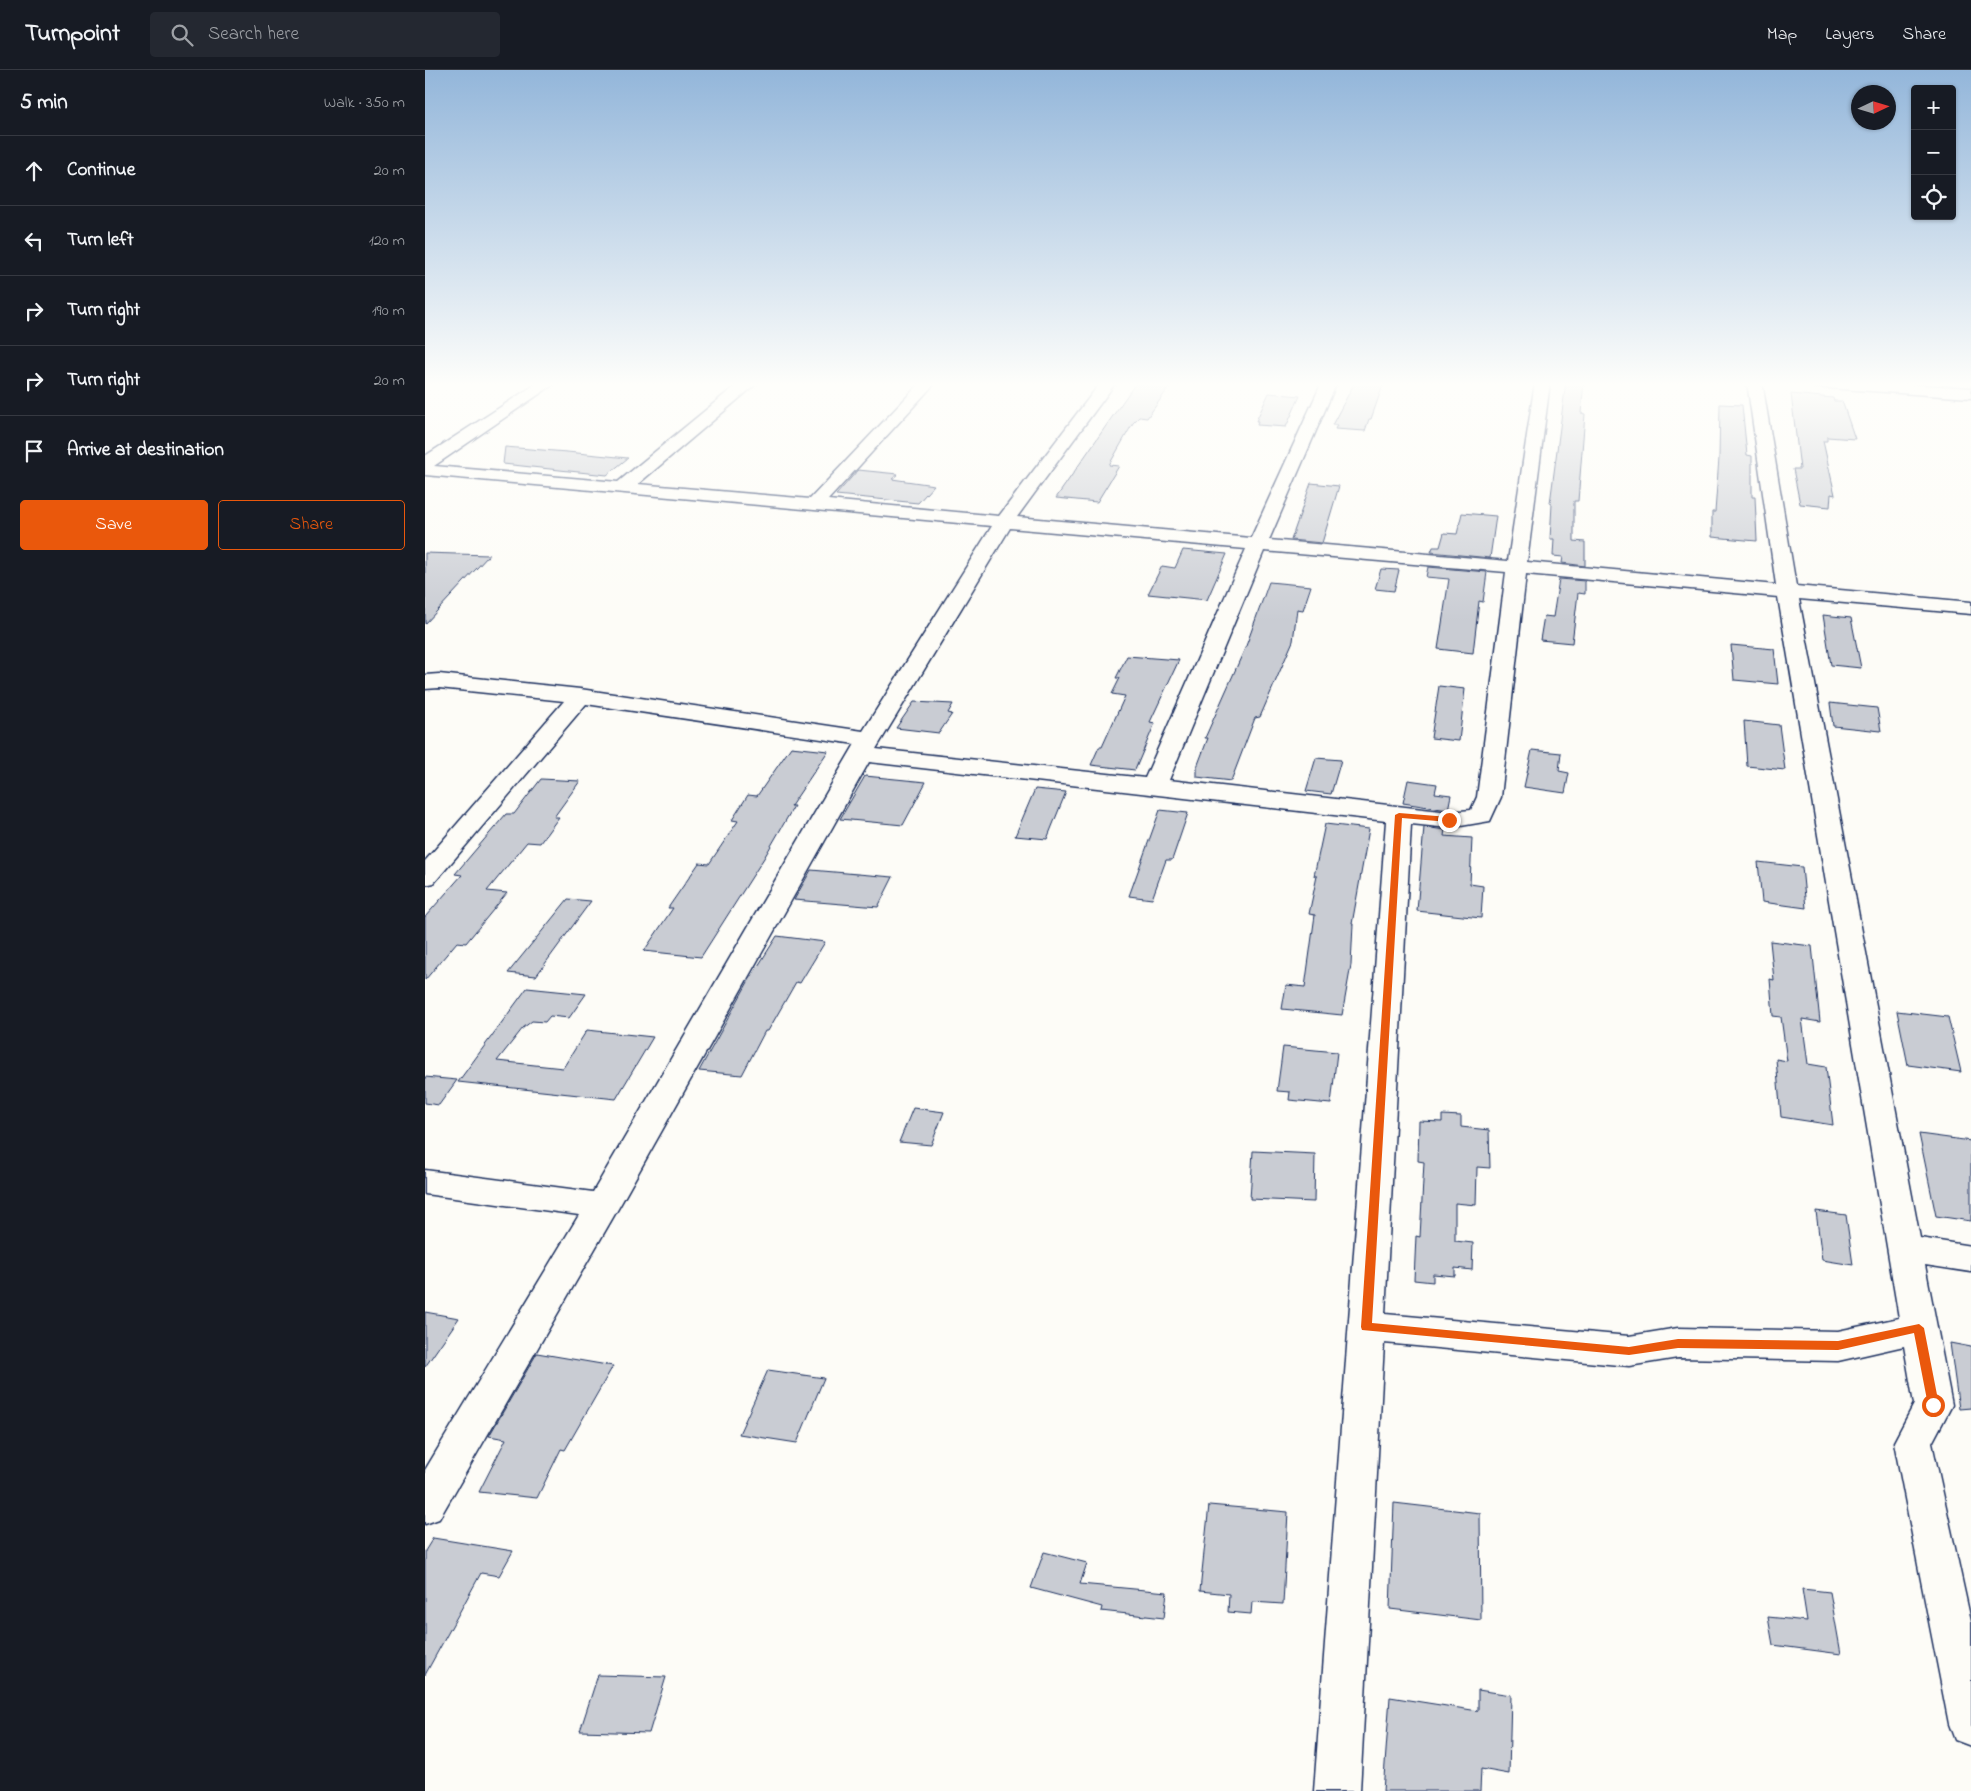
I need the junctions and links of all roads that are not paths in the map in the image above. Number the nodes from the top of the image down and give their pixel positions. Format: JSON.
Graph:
{"nodes":[{"id":1,"x":653,"y":462,"type":"edge"},
{"id":2,"x":854,"y":462,"type":"edge"},
{"id":3,"x":1049,"y":462,"type":"edge"},
{"id":4,"x":1294,"y":462,"type":"edge"},
{"id":5,"x":1532,"y":462,"type":"edge"},
{"id":6,"x":1767,"y":462,"type":"edge"},
{"id":7,"x":425,"y":470,"type":"edge"},
{"id":8,"x":622,"y":488,"type":"junction"},
{"id":9,"x":813,"y":506,"type":"junction"},
{"id":10,"x":1005,"y":521,"type":"junction"},
{"id":11,"x":1258,"y":543,"type":"junction"},
{"id":12,"x":1517,"y":566,"type":"junction"},
{"id":13,"x":1787,"y":591,"type":"junction"},
{"id":14,"x":1971,"y":608,"type":"edge"},
{"id":15,"x":425,"y":682,"type":"edge"},
{"id":16,"x":580,"y":696,"type":"junction"},
{"id":17,"x":865,"y":746,"type":"junction"},
{"id":18,"x":1154,"y":786,"type":"junction"},
{"id":19,"x":1399,"y":815,"type":"junction"},
{"id":20,"x":425,"y":877,"type":"edge"},
{"id":21,"x":425,"y":1182,"type":"edge"},
{"id":22,"x":602,"y":1206,"type":"junction"},
{"id":23,"x":1905,"y":1249,"type":"junction"},
{"id":24,"x":1971,"y":1259,"type":"edge"},
{"id":25,"x":1366,"y":1327,"type":"junction"},
{"id":26,"x":1919,"y":1328,"type":"junction"},
{"id":27,"x":425,"y":1506,"type":"edge"},
{"id":28,"x":1971,"y":1724,"type":"edge"},
{"id":29,"x":1337,"y":1791,"type":"edge"}],
"edges":[{"from":1,"to":8,"type":"street"},
{"from":2,"to":9,"type":"street"},
{"from":3,"to":10,"type":"street"},
{"from":4,"to":11,"type":"street"},
{"from":5,"to":12,"type":"street"},
{"from":6,"to":13,"type":"street"},
{"from":7,"to":8,"type":"street"},
{"from":8,"to":9,"type":"street"},
{"from":9,"to":10,"type":"street"},
{"from":10,"to":11,"type":"street"},
{"from":10,"to":17,"type":"street"},
{"from":11,"to":12,"type":"street"},
{"from":11,"to":18,"type":"street"},
{"from":12,"to":13,"type":"street"},
{"from":12,"to":19,"type":"street"},
{"from":13,"to":14,"type":"street"},
{"from":13,"to":23,"type":"street"},
{"from":15,"to":16,"type":"street"},
{"from":16,"to":17,"type":"street"},
{"from":16,"to":20,"type":"street"},
{"from":17,"to":18,"type":"street"},
{"from":17,"to":22,"type":"street"},
{"from":18,"to":19,"type":"street"},
{"from":19,"to":25,"type":"street"},
{"from":21,"to":22,"type":"street"},
{"from":22,"to":27,"type":"street"},
{"from":23,"to":24,"type":"street"},
{"from":23,"to":26,"type":"street"},
{"from":25,"to":26,"type":"street"},
{"from":25,"to":29,"type":"street"},
{"from":26,"to":28,"type":"street"}]}
